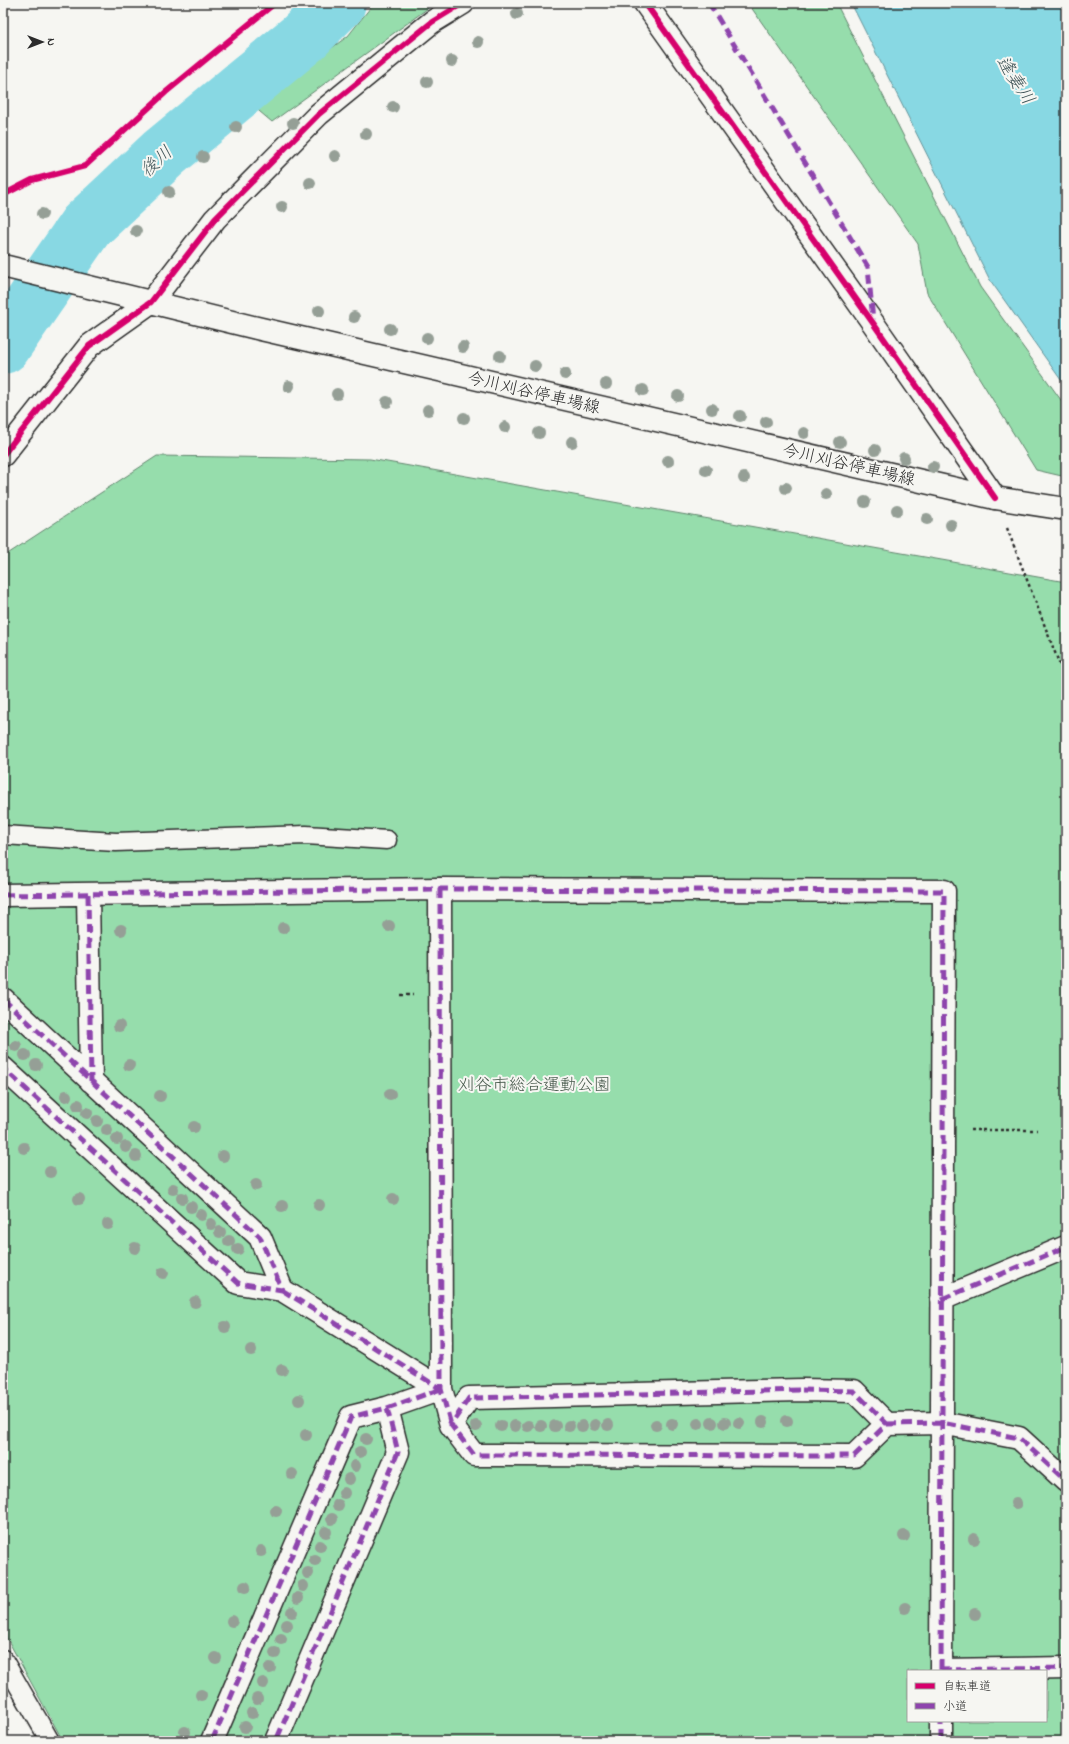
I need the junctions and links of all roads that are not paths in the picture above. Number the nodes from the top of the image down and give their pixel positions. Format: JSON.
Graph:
{"nodes":[{"id":1,"x":463,"y":3,"type":"edge"},
{"id":2,"x":644,"y":3,"type":"edge"},
{"id":3,"x":3,"y":266,"type":"edge"},
{"id":4,"x":151,"y":302,"type":"junction"},
{"id":5,"x":3,"y":455,"type":"edge"},
{"id":6,"x":995,"y":498,"type":"junction"},
{"id":7,"x":1066,"y":509,"type":"edge"},
{"id":8,"x":3,"y":836,"type":"edge"},
{"id":9,"x":386,"y":840,"type":"dead end"},
{"id":10,"x":440,"y":889,"type":"junction"},
{"id":11,"x":88,"y":894,"type":"junction"},
{"id":12,"x":3,"y":895,"type":"edge"},
{"id":13,"x":3,"y":999,"type":"edge"},
{"id":14,"x":3,"y":1068,"type":"edge"},
{"id":15,"x":91,"y":1081,"type":"junction"},
{"id":16,"x":1066,"y":1247,"type":"edge"},
{"id":17,"x":282,"y":1290,"type":"junction"},
{"id":18,"x":942,"y":1299,"type":"junction"},
{"id":19,"x":441,"y":1389,"type":"junction"},
{"id":20,"x":386,"y":1408,"type":"junction"},
{"id":21,"x":942,"y":1423,"type":"junction"},
{"id":22,"x":887,"y":1424,"type":"junction"},
{"id":23,"x":451,"y":1425,"type":"junction"},
{"id":24,"x":1066,"y":1481,"type":"edge"},
{"id":25,"x":3,"y":1660,"type":"edge"},
{"id":26,"x":1066,"y":1668,"type":"edge"},
{"id":27,"x":941,"y":1670,"type":"edge"},
{"id":28,"x":983,"y":1670,"type":"edge"},
{"id":29,"x":941,"y":1722,"type":"edge"},
{"id":30,"x":50,"y":1741,"type":"edge"},
{"id":31,"x":212,"y":1741,"type":"edge"},
{"id":32,"x":276,"y":1741,"type":"edge"},
{"id":33,"x":941,"y":1741,"type":"edge"}],
"edges":[{"from":1,"to":4,"type":"street"},
{"from":2,"to":6,"type":"street"},
{"from":3,"to":4,"type":"street","name":"今川刈谷停車場線"},
{"from":4,"to":5,"type":"street"},
{"from":4,"to":6,"type":"street","name":"今川刈谷停車場線"},
{"from":6,"to":7,"type":"street","name":"今川刈谷停車場線"},
{"from":8,"to":9,"type":"lane"},
{"from":10,"to":11,"type":"street"},
{"from":10,"to":18,"type":"street"},
{"from":10,"to":19,"type":"street"},
{"from":11,"to":12,"type":"street"},
{"from":11,"to":15,"type":"street"},
{"from":13,"to":15,"type":"street"},
{"from":14,"to":17,"type":"street"},
{"from":15,"to":17,"type":"street"},
{"from":16,"to":18,"type":"street"},
{"from":17,"to":19,"type":"street"},
{"from":18,"to":21,"type":"street"},
{"from":19,"to":20,"type":"street"},
{"from":19,"to":23,"type":"street"},
{"from":20,"to":31,"type":"street"},
{"from":20,"to":32,"type":"street"},
{"from":21,"to":22,"type":"street"},
{"from":21,"to":24,"type":"street"},
{"from":21,"to":27,"type":"street"},
{"from":22,"to":23,"type":"street"},
{"from":22,"to":23,"type":"street"},
{"from":25,"to":30,"type":"lane"},
{"from":26,"to":28,"type":"street"},
{"from":29,"to":33,"type":"street"}]}
